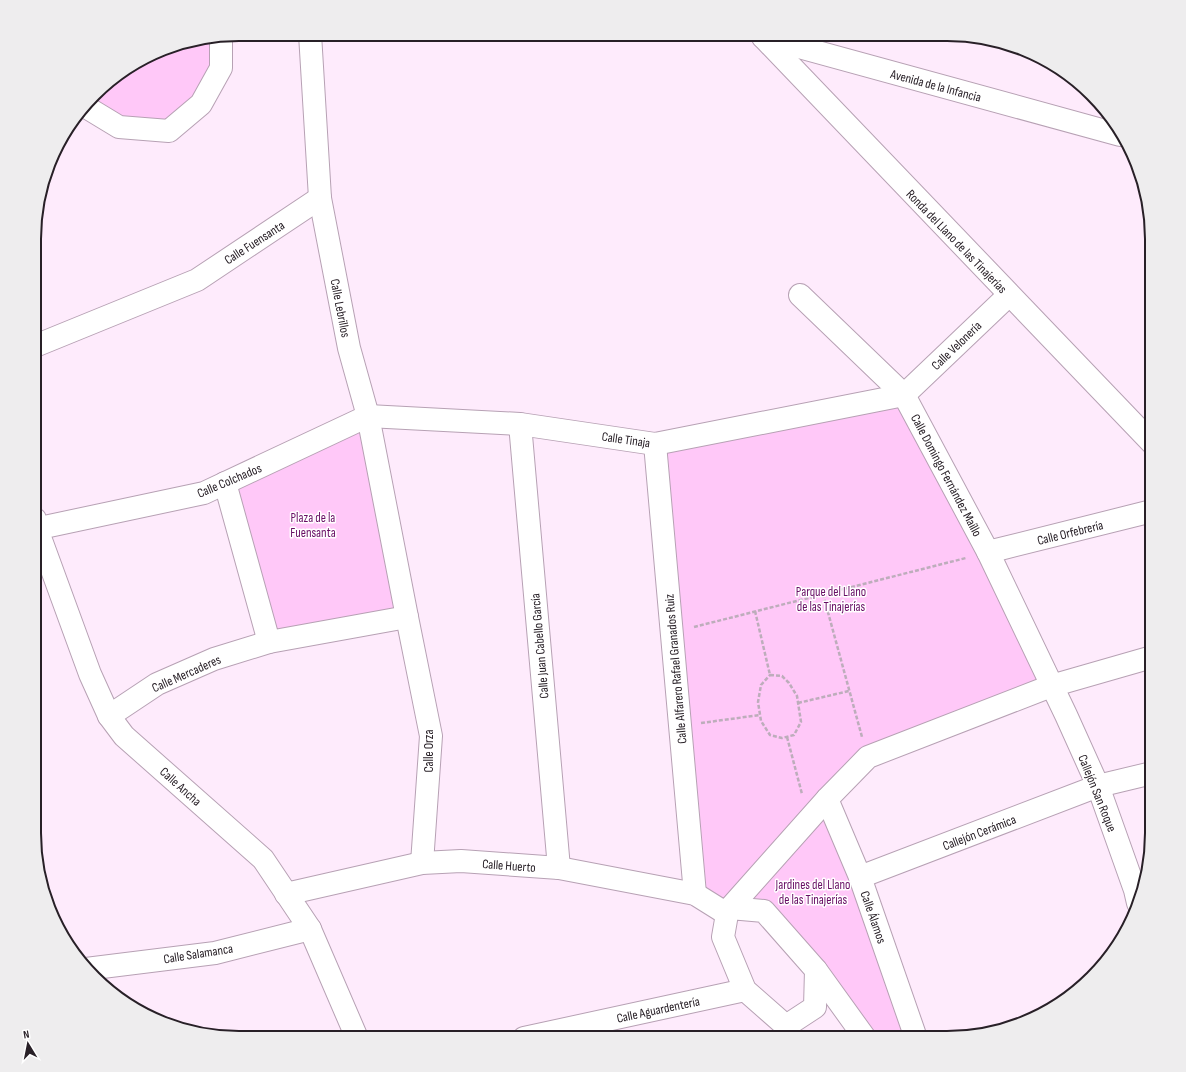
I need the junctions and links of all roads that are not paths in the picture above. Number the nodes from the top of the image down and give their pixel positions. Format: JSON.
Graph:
{"nodes":[{"id":1,"x":310,"y":41,"type":"edge"},
{"id":2,"x":763,"y":41,"type":"edge"},
{"id":3,"x":776,"y":41,"type":"edge"},
{"id":4,"x":221,"y":42,"type":"edge"},
{"id":5,"x":89,"y":109,"type":"edge"},
{"id":6,"x":1114,"y":133,"type":"edge"},
{"id":7,"x":320,"y":198,"type":"junction"},
{"id":8,"x":800,"y":295,"type":"dead end"},
{"id":9,"x":1009,"y":295,"type":"junction"},
{"id":10,"x":41,"y":344,"type":"edge"},
{"id":11,"x":904,"y":395,"type":"junction"},
{"id":12,"x":368,"y":416,"type":"junction"},
{"id":13,"x":520,"y":424,"type":"junction"},
{"id":14,"x":1145,"y":436,"type":"edge"},
{"id":15,"x":656,"y":444,"type":"junction"},
{"id":16,"x":225,"y":483,"type":"junction"},
{"id":17,"x":1145,"y":513,"type":"edge"},
{"id":18,"x":41,"y":525,"type":"edge"},
{"id":19,"x":41,"y":540,"type":"edge"},
{"id":20,"x":988,"y":552,"type":"junction"},
{"id":21,"x":406,"y":617,"type":"junction"},
{"id":22,"x":269,"y":642,"type":"junction"},
{"id":23,"x":1145,"y":658,"type":"edge"},
{"id":24,"x":1051,"y":686,"type":"junction"},
{"id":25,"x":109,"y":716,"type":"junction"},
{"id":26,"x":1145,"y":775,"type":"edge"},
{"id":27,"x":1098,"y":786,"type":"junction"},
{"id":28,"x":827,"y":799,"type":"junction"},
{"id":29,"x":422,"y":863,"type":"junction"},
{"id":30,"x":559,"y":868,"type":"junction"},
{"id":31,"x":860,"y":877,"type":"junction"},
{"id":32,"x":1137,"y":888,"type":"edge"},
{"id":33,"x":286,"y":894,"type":"junction"},
{"id":34,"x":695,"y":894,"type":"junction"},
{"id":35,"x":729,"y":911,"type":"junction"},
{"id":36,"x":310,"y":929,"type":"junction"},
{"id":37,"x":94,"y":968,"type":"edge"},
{"id":38,"x":816,"y":970,"type":"junction"},
{"id":39,"x":745,"y":990,"type":"junction"},
{"id":40,"x":354,"y":1031,"type":"edge"},
{"id":41,"x":556,"y":1031,"type":"edge"},
{"id":42,"x":779,"y":1031,"type":"edge"},
{"id":43,"x":781,"y":1031,"type":"edge"},
{"id":44,"x":860,"y":1031,"type":"edge"},
{"id":45,"x":914,"y":1031,"type":"edge"}],
"edges":[{"from":1,"to":7,"type":"street"},
{"from":2,"to":9,"type":"street","name":"Ronda del Llano de las Tinajerías"},
{"from":3,"to":6,"type":"street","name":"Avenida de la Infancia"},
{"from":4,"to":5,"type":"street"},
{"from":7,"to":10,"type":"street","name":"Calle Fuensanta"},
{"from":7,"to":12,"type":"street","name":"Calle Lebrillos"},
{"from":8,"to":11,"type":"street","name":"Calle Domingo Fernández Maíllo"},
{"from":9,"to":11,"type":"street","name":"Calle Velonería"},
{"from":9,"to":14,"type":"street","name":"Ronda del Llano de las Tinajerías"},
{"from":11,"to":15,"type":"street","name":"Calle Tinaja"},
{"from":11,"to":20,"type":"street","name":"Calle Domingo Fernández Maíllo"},
{"from":12,"to":13,"type":"street","name":"Calle Tinaja"},
{"from":12,"to":16,"type":"street","name":"Calle Colchados"},
{"from":12,"to":21,"type":"street"},
{"from":13,"to":15,"type":"street","name":"Calle Tinaja"},
{"from":13,"to":30,"type":"street","name":"Calle Juan Cabello García"},
{"from":15,"to":34,"type":"street","name":"Calle Alfarero Rafael Granados Ruiz"},
{"from":16,"to":18,"type":"street","name":"Calle Colchados"},
{"from":16,"to":22,"type":"street"},
{"from":17,"to":20,"type":"street","name":"Calle Orfebrería"},
{"from":19,"to":25,"type":"street","name":"Calle Ancha"},
{"from":20,"to":24,"type":"street","name":"Calle Domingo Fernández Maíllo"},
{"from":21,"to":22,"type":"street"},
{"from":21,"to":29,"type":"street","name":"Calle Orza"},
{"from":22,"to":25,"type":"street","name":"Calle Mercaderes"},
{"from":23,"to":24,"type":"street"},
{"from":24,"to":27,"type":"street","name":"Callejón San Roque"},
{"from":24,"to":28,"type":"street"},
{"from":25,"to":33,"type":"street","name":"Calle Ancha"},
{"from":26,"to":27,"type":"street","name":"Callejón Cerámica"},
{"from":27,"to":31,"type":"street","name":"Callejón Cerámica"},
{"from":27,"to":32,"type":"street","name":"Callejón San Roque"},
{"from":28,"to":31,"type":"street","name":"Calle Álamos"},
{"from":28,"to":35,"type":"street"},
{"from":29,"to":30,"type":"street","name":"Calle Huerto"},
{"from":29,"to":33,"type":"street","name":"Calle Huerto"},
{"from":30,"to":34,"type":"street","name":"Calle Huerto"},
{"from":31,"to":45,"type":"street","name":"Calle Álamos"},
{"from":33,"to":36,"type":"street","name":"Calle Ancha"},
{"from":34,"to":35,"type":"street","name":"Calle Huerto"},
{"from":35,"to":38,"type":"street"},
{"from":35,"to":39,"type":"street"},
{"from":36,"to":37,"type":"street","name":"Calle Salamanca"},
{"from":36,"to":40,"type":"street","name":"Calle Ancha"},
{"from":38,"to":43,"type":"street"},
{"from":38,"to":44,"type":"street"},
{"from":39,"to":41,"type":"street","name":"Calle Aguardentería"},
{"from":39,"to":42,"type":"street"}]}
